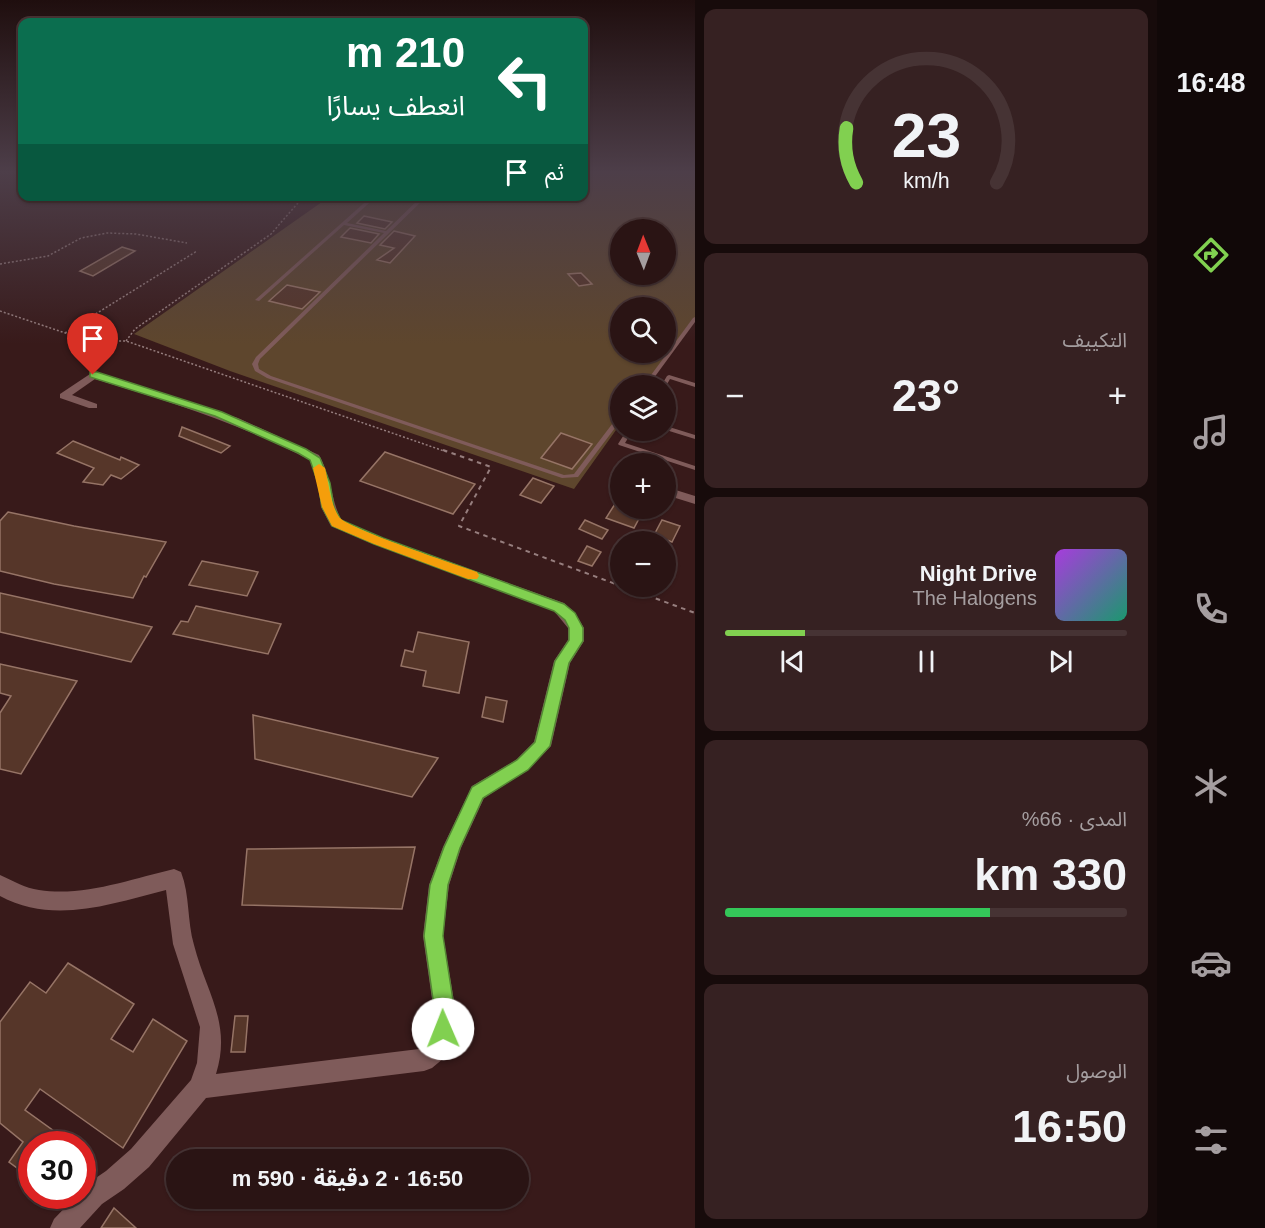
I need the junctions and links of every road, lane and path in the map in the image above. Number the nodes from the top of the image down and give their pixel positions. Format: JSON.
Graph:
{"nodes":[{"id":1,"x":275,"y":229,"type":"edge"},
{"id":2,"x":338,"y":229,"type":"edge"},
{"id":3,"x":370,"y":229,"type":"edge"},
{"id":4,"x":392,"y":229,"type":"edge"},
{"id":5,"x":388,"y":233,"type":"junction"},
{"id":6,"x":187,"y":243,"type":"dead end"},
{"id":7,"x":197,"y":251,"type":"dead end"},
{"id":8,"x":0,"y":264,"type":"edge"},
{"id":9,"x":257,"y":300,"type":"dead end"},
{"id":10,"x":0,"y":311,"type":"edge"},
{"id":11,"x":695,"y":319,"type":"edge"},
{"id":12,"x":65,"y":333,"type":"junction"},
{"id":13,"x":126,"y":341,"type":"junction"},
{"id":14,"x":653,"y":375,"type":"edge"},
{"id":15,"x":676,"y":379,"type":"edge"},
{"id":16,"x":695,"y":385,"type":"edge"},
{"id":17,"x":93,"y":406,"type":"dead end"},
{"id":18,"x":610,"y":431,"type":"edge"},
{"id":19,"x":676,"y":431,"type":"edge"},
{"id":20,"x":695,"y":437,"type":"edge"},
{"id":21,"x":623,"y":441,"type":"edge"},
{"id":22,"x":695,"y":468,"type":"edge"},
{"id":23,"x":676,"y":494,"type":"edge"},
{"id":24,"x":695,"y":500,"type":"edge"},
{"id":25,"x":610,"y":582,"type":"edge"},
{"id":26,"x":652,"y":597,"type":"edge"},
{"id":27,"x":695,"y":613,"type":"edge"},
{"id":28,"x":0,"y":885,"type":"edge"},
{"id":29,"x":200,"y":1087,"type":"junction"},
{"id":30,"x":63,"y":1228,"type":"edge"}],
"edges":[{"from":1,"to":13,"type":"path"},
{"from":2,"to":9,"type":"lane"},
{"from":3,"to":5,"type":"lane"},
{"from":4,"to":5,"type":"lane"},
{"from":5,"to":18,"type":"lane"},
{"from":6,"to":8,"type":"path"},
{"from":7,"to":12,"type":"path"},
{"from":10,"to":12,"type":"path"},
{"from":11,"to":14,"type":"lane"},
{"from":12,"to":13,"type":"path"},
{"from":13,"to":25,"type":"path"},
{"from":15,"to":16,"type":"lane"},
{"from":17,"to":29,"type":"street"},
{"from":19,"to":20,"type":"lane"},
{"from":21,"to":22,"type":"lane"},
{"from":23,"to":24,"type":"street"},
{"from":26,"to":27,"type":"path"},
{"from":28,"to":29,"type":"street"},
{"from":29,"to":30,"type":"street"}]}
